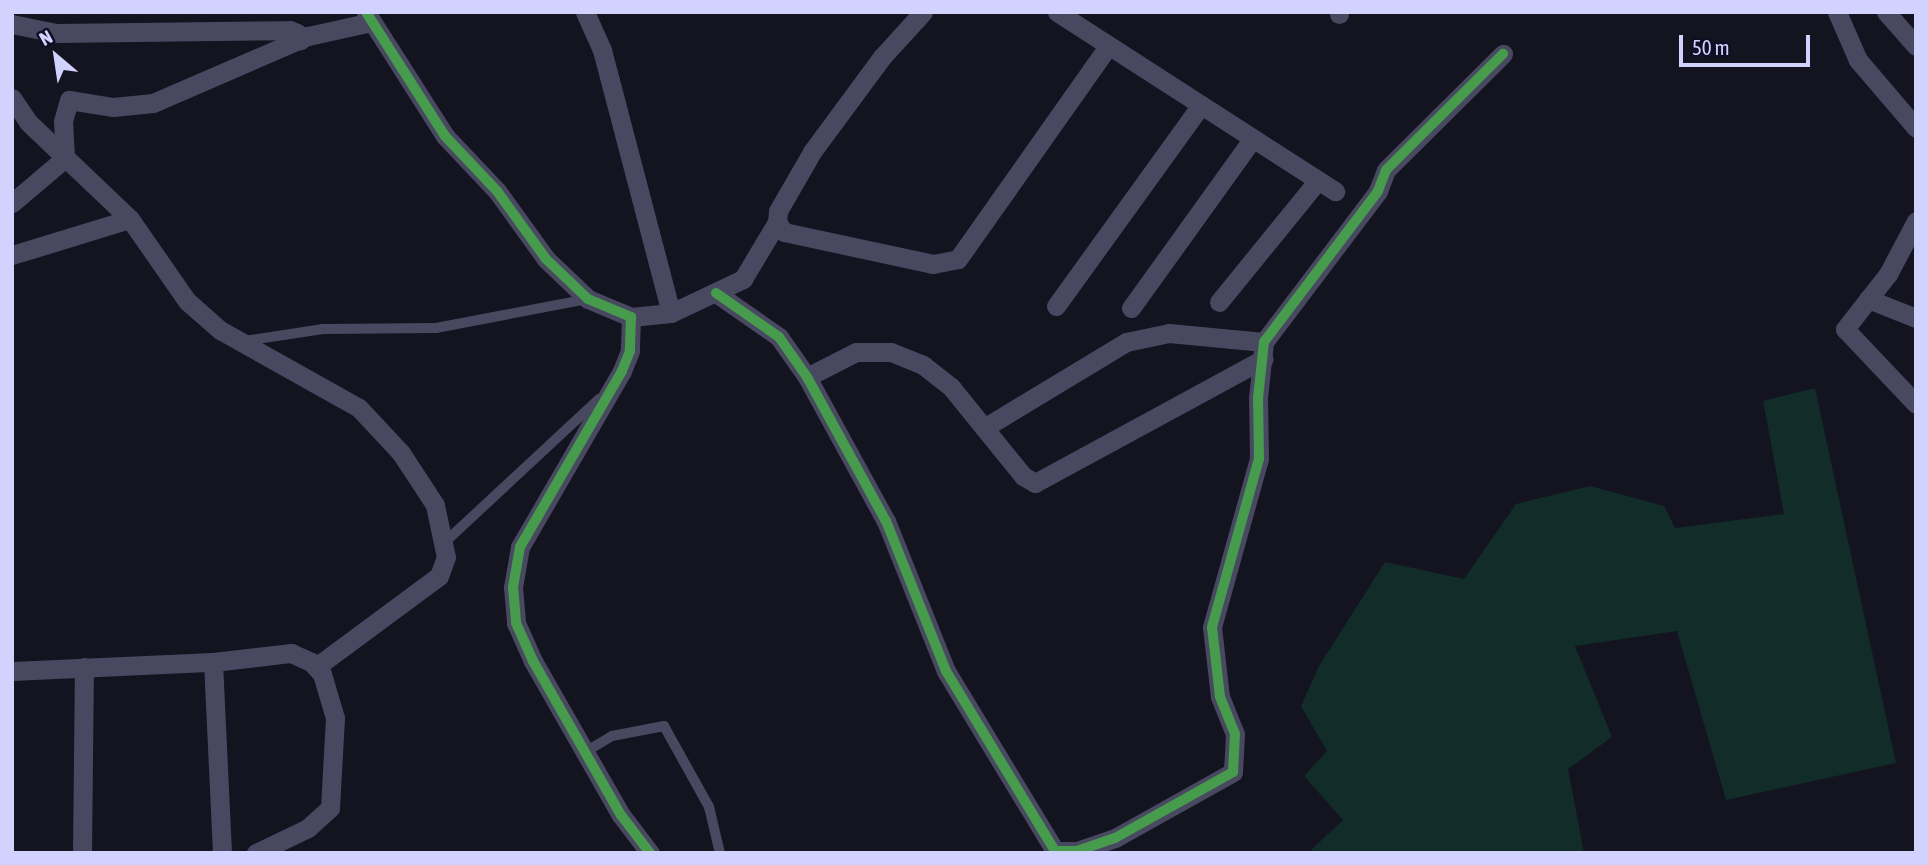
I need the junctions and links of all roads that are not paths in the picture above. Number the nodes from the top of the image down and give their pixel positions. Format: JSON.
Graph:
{"nodes":[{"id":1,"x":585,"y":12,"type":"edge"},
{"id":2,"x":923,"y":12,"type":"edge"},
{"id":3,"x":1057,"y":12,"type":"edge"},
{"id":4,"x":1837,"y":12,"type":"edge"},
{"id":5,"x":1886,"y":12,"type":"edge"},
{"id":6,"x":369,"y":17,"type":"edge"},
{"id":7,"x":12,"y":24,"type":"edge"},
{"id":8,"x":300,"y":40,"type":"junction"},
{"id":9,"x":1108,"y":46,"type":"junction"},
{"id":10,"x":1916,"y":46,"type":"edge"},
{"id":11,"x":1503,"y":54,"type":"dead end"},
{"id":12,"x":12,"y":98,"type":"edge"},
{"id":13,"x":1201,"y":105,"type":"junction"},
{"id":14,"x":1916,"y":128,"type":"edge"},
{"id":15,"x":1253,"y":138,"type":"junction"},
{"id":16,"x":65,"y":158,"type":"junction"},
{"id":17,"x":1318,"y":180,"type":"junction"},
{"id":18,"x":1335,"y":191,"type":"dead end"},
{"id":19,"x":15,"y":197,"type":"edge"},
{"id":20,"x":131,"y":219,"type":"junction"},
{"id":21,"x":1916,"y":221,"type":"edge"},
{"id":22,"x":776,"y":222,"type":"junction"},
{"id":23,"x":1911,"y":247,"type":"edge"},
{"id":24,"x":12,"y":255,"type":"edge"},
{"id":25,"x":716,"y":293,"type":"junction"},
{"id":26,"x":588,"y":299,"type":"junction"},
{"id":27,"x":1868,"y":299,"type":"junction"},
{"id":28,"x":1219,"y":302,"type":"dead end"},
{"id":29,"x":1056,"y":306,"type":"dead end"},
{"id":30,"x":1131,"y":308,"type":"dead end"},
{"id":31,"x":671,"y":313,"type":"junction"},
{"id":32,"x":631,"y":317,"type":"junction"},
{"id":33,"x":1916,"y":318,"type":"edge"},
{"id":34,"x":240,"y":342,"type":"junction"},
{"id":35,"x":1264,"y":350,"type":"junction"},
{"id":36,"x":807,"y":377,"type":"junction"},
{"id":37,"x":614,"y":387,"type":"junction"},
{"id":38,"x":1916,"y":404,"type":"edge"},
{"id":39,"x":984,"y":428,"type":"junction"},
{"id":40,"x":443,"y":543,"type":"junction"},
{"id":41,"x":213,"y":662,"type":"junction"},
{"id":42,"x":84,"y":667,"type":"junction"},
{"id":43,"x":316,"y":667,"type":"junction"},
{"id":44,"x":12,"y":671,"type":"edge"},
{"id":45,"x":587,"y":751,"type":"junction"},
{"id":46,"x":82,"y":853,"type":"edge"},
{"id":47,"x":222,"y":853,"type":"edge"},
{"id":48,"x":256,"y":853,"type":"edge"},
{"id":49,"x":650,"y":853,"type":"edge"},
{"id":50,"x":720,"y":853,"type":"edge"}],
"edges":[{"from":1,"to":31,"type":"street"},
{"from":2,"to":22,"type":"street"},
{"from":3,"to":9,"type":"street"},
{"from":4,"to":14,"type":"street"},
{"from":5,"to":10,"type":"street"},
{"from":6,"to":8,"type":"street"},
{"from":6,"to":26,"type":"street"},
{"from":7,"to":8,"type":"street"},
{"from":8,"to":16,"type":"street"},
{"from":9,"to":13,"type":"street"},
{"from":9,"to":22,"type":"street"},
{"from":11,"to":35,"type":"street"},
{"from":12,"to":16,"type":"street"},
{"from":13,"to":15,"type":"street"},
{"from":13,"to":29,"type":"street"},
{"from":15,"to":17,"type":"street"},
{"from":15,"to":30,"type":"street"},
{"from":16,"to":19,"type":"street"},
{"from":16,"to":20,"type":"street"},
{"from":17,"to":18,"type":"street"},
{"from":17,"to":28,"type":"street"},
{"from":20,"to":24,"type":"street"},
{"from":20,"to":34,"type":"street"},
{"from":21,"to":23,"type":"street"},
{"from":22,"to":25,"type":"street"},
{"from":23,"to":27,"type":"street"},
{"from":25,"to":31,"type":"street"},
{"from":25,"to":36,"type":"street"},
{"from":26,"to":32,"type":"street"},
{"from":26,"to":34,"type":"lane"},
{"from":27,"to":33,"type":"street"},
{"from":27,"to":38,"type":"street"},
{"from":31,"to":32,"type":"street"},
{"from":32,"to":37,"type":"street"},
{"from":34,"to":40,"type":"street"},
{"from":35,"to":36,"type":"street"},
{"from":35,"to":39,"type":"street"},
{"from":35,"to":39,"type":"street"},
{"from":36,"to":39,"type":"street"},
{"from":37,"to":40,"type":"lane"},
{"from":37,"to":45,"type":"street"},
{"from":40,"to":43,"type":"street"},
{"from":41,"to":42,"type":"street"},
{"from":41,"to":43,"type":"street"},
{"from":41,"to":47,"type":"street"},
{"from":42,"to":44,"type":"street"},
{"from":42,"to":46,"type":"street"},
{"from":43,"to":48,"type":"street"},
{"from":45,"to":49,"type":"street"},
{"from":45,"to":50,"type":"lane"}]}
